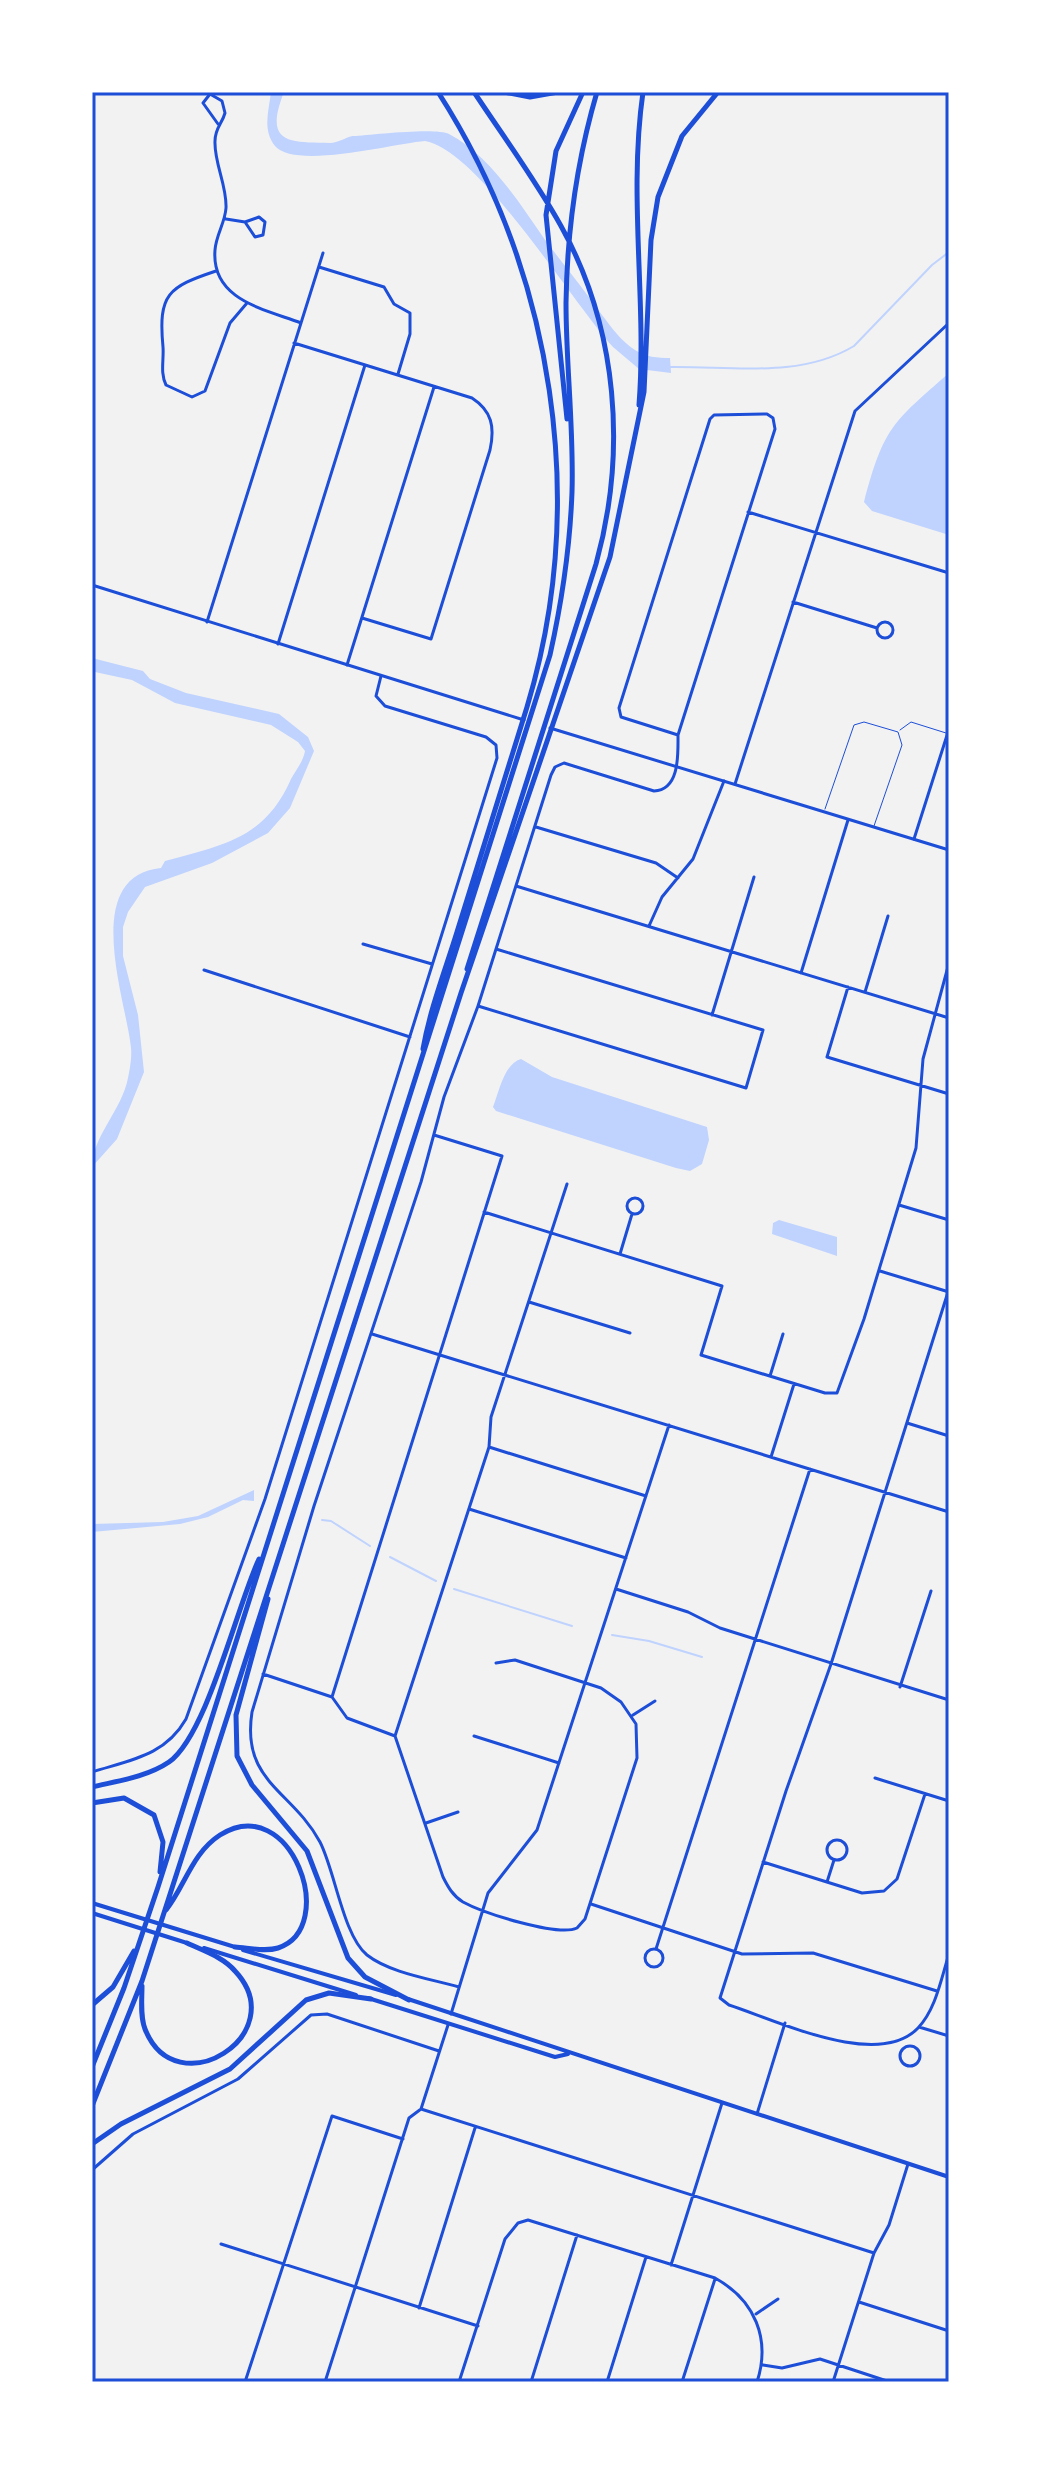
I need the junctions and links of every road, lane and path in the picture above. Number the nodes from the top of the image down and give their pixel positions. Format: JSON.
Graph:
{"nodes":[{"id":1,"x":438,"y":92,"type":"edge"},
{"id":2,"x":474,"y":92,"type":"edge"},
{"id":3,"x":504,"y":92,"type":"edge"},
{"id":4,"x":558,"y":92,"type":"edge"},
{"id":5,"x":583,"y":92,"type":"edge"},
{"id":6,"x":597,"y":92,"type":"edge"},
{"id":7,"x":643,"y":92,"type":"edge"},
{"id":8,"x":718,"y":92,"type":"edge"},
{"id":9,"x":218,"y":124,"type":"junction"},
{"id":10,"x":224,"y":218,"type":"junction"},
{"id":11,"x":245,"y":222,"type":"junction"},
{"id":12,"x":323,"y":253,"type":"dead end"},
{"id":13,"x":319,"y":267,"type":"junction"},
{"id":14,"x":216,"y":271,"type":"junction"},
{"id":15,"x":247,"y":303,"type":"junction"},
{"id":16,"x":301,"y":323,"type":"junction"},
{"id":17,"x":949,"y":323,"type":"edge"},
{"id":18,"x":294,"y":343,"type":"junction"},
{"id":19,"x":365,"y":365,"type":"junction"},
{"id":20,"x":398,"y":374,"type":"junction"},
{"id":21,"x":643,"y":378,"type":"junction"},
{"id":22,"x":435,"y":386,"type":"junction"},
{"id":23,"x":572,"y":460,"type":"junction"},
{"id":24,"x":748,"y":512,"type":"junction"},
{"id":25,"x":815,"y":532,"type":"junction"},
{"id":26,"x":949,"y":573,"type":"edge"},
{"id":27,"x":92,"y":585,"type":"edge"},
{"id":28,"x":792,"y":602,"type":"junction"},
{"id":29,"x":362,"y":618,"type":"junction"},
{"id":30,"x":207,"y":622,"type":"junction"},
{"id":31,"x":877,"y":628,"type":"junction"},
{"id":32,"x":278,"y":644,"type":"junction"},
{"id":33,"x":347,"y":665,"type":"junction"},
{"id":34,"x":381,"y":676,"type":"junction"},
{"id":35,"x":948,"y":731,"type":"edge"},
{"id":36,"x":898,"y":732,"type":"junction"},
{"id":37,"x":678,"y":735,"type":"junction"},
{"id":38,"x":676,"y":766,"type":"junction"},
{"id":39,"x":724,"y":781,"type":"junction"},
{"id":40,"x":735,"y":784,"type":"junction"},
{"id":41,"x":824,"y":812,"type":"junction"},
{"id":42,"x":848,"y":819,"type":"junction"},
{"id":43,"x":535,"y":826,"type":"junction"},
{"id":44,"x":874,"y":827,"type":"junction"},
{"id":45,"x":914,"y":839,"type":"junction"},
{"id":46,"x":949,"y":850,"type":"edge"},
{"id":47,"x":754,"y":877,"type":"dead end"},
{"id":48,"x":678,"y":878,"type":"junction"},
{"id":49,"x":516,"y":886,"type":"junction"},
{"id":50,"x":888,"y":916,"type":"dead end"},
{"id":51,"x":649,"y":926,"type":"junction"},
{"id":52,"x":363,"y":944,"type":"dead end"},
{"id":53,"x":496,"y":949,"type":"junction"},
{"id":54,"x":730,"y":952,"type":"junction"},
{"id":55,"x":949,"y":963,"type":"edge"},
{"id":56,"x":432,"y":964,"type":"junction"},
{"id":57,"x":204,"y":970,"type":"dead end"},
{"id":58,"x":801,"y":973,"type":"junction"},
{"id":59,"x":848,"y":987,"type":"junction"},
{"id":60,"x":865,"y":992,"type":"junction"},
{"id":61,"x":461,"y":993,"type":"junction"},
{"id":62,"x":478,"y":1006,"type":"junction"},
{"id":63,"x":934,"y":1013,"type":"junction"},
{"id":64,"x":712,"y":1015,"type":"junction"},
{"id":65,"x":949,"y":1018,"type":"edge"},
{"id":66,"x":410,"y":1037,"type":"junction"},
{"id":67,"x":421,"y":1065,"type":"junction"},
{"id":68,"x":922,"y":1085,"type":"junction"},
{"id":69,"x":949,"y":1094,"type":"edge"},
{"id":70,"x":434,"y":1135,"type":"junction"},
{"id":71,"x":567,"y":1184,"type":"dead end"},
{"id":72,"x":898,"y":1205,"type":"junction"},
{"id":73,"x":484,"y":1212,"type":"junction"},
{"id":74,"x":632,"y":1214,"type":"junction"},
{"id":75,"x":949,"y":1220,"type":"edge"},
{"id":76,"x":551,"y":1233,"type":"junction"},
{"id":77,"x":620,"y":1254,"type":"junction"},
{"id":78,"x":879,"y":1270,"type":"junction"},
{"id":79,"x":949,"y":1292,"type":"edge"},
{"id":80,"x":529,"y":1302,"type":"junction"},
{"id":81,"x":630,"y":1333,"type":"dead end"},
{"id":82,"x":372,"y":1334,"type":"junction"},
{"id":83,"x":783,"y":1334,"type":"dead end"},
{"id":84,"x":441,"y":1355,"type":"junction"},
{"id":85,"x":504,"y":1375,"type":"junction"},
{"id":86,"x":770,"y":1376,"type":"junction"},
{"id":87,"x":794,"y":1384,"type":"junction"},
{"id":88,"x":906,"y":1423,"type":"junction"},
{"id":89,"x":669,"y":1425,"type":"junction"},
{"id":90,"x":949,"y":1436,"type":"edge"},
{"id":91,"x":489,"y":1447,"type":"junction"},
{"id":92,"x":771,"y":1457,"type":"junction"},
{"id":93,"x":810,"y":1469,"type":"junction"},
{"id":94,"x":885,"y":1492,"type":"junction"},
{"id":95,"x":646,"y":1496,"type":"junction"},
{"id":96,"x":468,"y":1509,"type":"junction"},
{"id":97,"x":949,"y":1512,"type":"edge"},
{"id":98,"x":268,"y":1540,"type":"junction"},
{"id":99,"x":626,"y":1558,"type":"junction"},
{"id":100,"x":274,"y":1572,"type":"junction"},
{"id":101,"x":616,"y":1589,"type":"junction"},
{"id":102,"x":931,"y":1591,"type":"dead end"},
{"id":103,"x":755,"y":1640,"type":"junction"},
{"id":104,"x":496,"y":1663,"type":"dead end"},
{"id":105,"x":831,"y":1664,"type":"junction"},
{"id":106,"x":263,"y":1674,"type":"junction"},
{"id":107,"x":585,"y":1683,"type":"junction"},
{"id":108,"x":900,"y":1687,"type":"junction"},
{"id":109,"x":332,"y":1697,"type":"junction"},
{"id":110,"x":949,"y":1700,"type":"edge"},
{"id":111,"x":655,"y":1701,"type":"dead end"},
{"id":112,"x":633,"y":1715,"type":"junction"},
{"id":113,"x":395,"y":1736,"type":"junction"},
{"id":114,"x":474,"y":1736,"type":"dead end"},
{"id":115,"x":559,"y":1763,"type":"junction"},
{"id":116,"x":92,"y":1772,"type":"edge"},
{"id":117,"x":875,"y":1778,"type":"dead end"},
{"id":118,"x":92,"y":1787,"type":"edge"},
{"id":119,"x":925,"y":1794,"type":"junction"},
{"id":120,"x":949,"y":1801,"type":"edge"},
{"id":121,"x":92,"y":1803,"type":"edge"},
{"id":122,"x":458,"y":1812,"type":"dead end"},
{"id":123,"x":426,"y":1823,"type":"junction"},
{"id":124,"x":834,"y":1860,"type":"junction"},
{"id":125,"x":763,"y":1862,"type":"junction"},
{"id":126,"x":827,"y":1882,"type":"junction"},
{"id":127,"x":158,"y":1887,"type":"junction"},
{"id":128,"x":92,"y":1903,"type":"edge"},
{"id":129,"x":590,"y":1904,"type":"junction"},
{"id":130,"x":483,"y":1909,"type":"junction"},
{"id":131,"x":92,"y":1913,"type":"edge"},
{"id":132,"x":163,"y":1914,"type":"junction"},
{"id":133,"x":663,"y":1927,"type":"junction"},
{"id":134,"x":139,"y":1943,"type":"junction"},
{"id":135,"x":187,"y":1943,"type":"junction"},
{"id":136,"x":235,"y":1947,"type":"junction"},
{"id":137,"x":656,"y":1949,"type":"junction"},
{"id":138,"x":734,"y":1950,"type":"junction"},
{"id":139,"x":949,"y":1954,"type":"edge"},
{"id":140,"x":142,"y":1981,"type":"junction"},
{"id":141,"x":459,"y":1987,"type":"junction"},
{"id":142,"x":937,"y":1991,"type":"junction"},
{"id":143,"x":371,"y":1999,"type":"junction"},
{"id":144,"x":409,"y":2000,"type":"junction"},
{"id":145,"x":92,"y":2005,"type":"edge"},
{"id":146,"x":451,"y":2014,"type":"junction"},
{"id":147,"x":785,"y":2023,"type":"junction"},
{"id":148,"x":448,"y":2024,"type":"junction"},
{"id":149,"x":919,"y":2027,"type":"junction"},
{"id":150,"x":949,"y":2036,"type":"edge"},
{"id":151,"x":902,"y":2040,"type":"junction"},
{"id":152,"x":906,"y":2047,"type":"junction"},
{"id":153,"x":439,"y":2051,"type":"junction"},
{"id":154,"x":568,"y":2054,"type":"junction"},
{"id":155,"x":92,"y":2067,"type":"edge"},
{"id":156,"x":722,"y":2103,"type":"junction"},
{"id":157,"x":92,"y":2106,"type":"edge"},
{"id":158,"x":421,"y":2109,"type":"junction"},
{"id":159,"x":757,"y":2114,"type":"junction"},
{"id":160,"x":476,"y":2127,"type":"junction"},
{"id":161,"x":403,"y":2139,"type":"junction"},
{"id":162,"x":92,"y":2144,"type":"edge"},
{"id":163,"x":908,"y":2164,"type":"junction"},
{"id":164,"x":92,"y":2170,"type":"edge"},
{"id":165,"x":949,"y":2177,"type":"edge"},
{"id":166,"x":693,"y":2195,"type":"junction"},
{"id":167,"x":577,"y":2235,"type":"junction"},
{"id":168,"x":221,"y":2244,"type":"dead end"},
{"id":169,"x":874,"y":2253,"type":"junction"},
{"id":170,"x":646,"y":2257,"type":"junction"},
{"id":171,"x":283,"y":2265,"type":"junction"},
{"id":172,"x":671,"y":2265,"type":"junction"},
{"id":173,"x":715,"y":2278,"type":"junction"},
{"id":174,"x":355,"y":2288,"type":"junction"},
{"id":175,"x":778,"y":2299,"type":"dead end"},
{"id":176,"x":859,"y":2302,"type":"junction"},
{"id":177,"x":419,"y":2308,"type":"junction"},
{"id":178,"x":756,"y":2314,"type":"junction"},
{"id":179,"x":478,"y":2326,"type":"junction"},
{"id":180,"x":949,"y":2331,"type":"edge"},
{"id":181,"x":763,"y":2365,"type":"junction"},
{"id":182,"x":838,"y":2366,"type":"junction"},
{"id":183,"x":245,"y":2382,"type":"edge"},
{"id":184,"x":325,"y":2382,"type":"edge"},
{"id":185,"x":459,"y":2382,"type":"edge"},
{"id":186,"x":531,"y":2382,"type":"edge"},
{"id":187,"x":607,"y":2382,"type":"edge"},
{"id":188,"x":682,"y":2382,"type":"edge"},
{"id":189,"x":757,"y":2382,"type":"edge"},
{"id":190,"x":833,"y":2382,"type":"edge"},
{"id":191,"x":890,"y":2382,"type":"edge"}],
"edges":[{"from":1,"to":67,"type":"highway"},
{"from":2,"to":61,"type":"highway"},
{"from":3,"to":4,"type":"highway"},
{"from":5,"to":23,"type":"highway"},
{"from":6,"to":23,"type":"highway"},
{"from":7,"to":21,"type":"highway"},
{"from":8,"to":21,"type":"highway"},
{"from":9,"to":9,"type":"street"},
{"from":9,"to":10,"type":"street"},
{"from":10,"to":11,"type":"street"},
{"from":10,"to":14,"type":"street"},
{"from":11,"to":11,"type":"street"},
{"from":12,"to":13,"type":"street"},
{"from":13,"to":16,"type":"street"},
{"from":13,"to":20,"type":"street"},
{"from":14,"to":15,"type":"street"},
{"from":14,"to":15,"type":"street"},
{"from":15,"to":16,"type":"street"},
{"from":16,"to":18,"type":"street"},
{"from":17,"to":25,"type":"street"},
{"from":18,"to":19,"type":"street"},
{"from":18,"to":30,"type":"street"},
{"from":19,"to":20,"type":"street"},
{"from":19,"to":32,"type":"street"},
{"from":20,"to":22,"type":"street"},
{"from":21,"to":61,"type":"highway"},
{"from":22,"to":29,"type":"street"},
{"from":22,"to":29,"type":"street"},
{"from":23,"to":67,"type":"highway"},
{"from":24,"to":25,"type":"street"},
{"from":24,"to":37,"type":"street"},
{"from":24,"to":37,"type":"street"},
{"from":25,"to":26,"type":"street"},
{"from":25,"to":28,"type":"street"},
{"from":27,"to":30,"type":"street"},
{"from":28,"to":31,"type":"street"},
{"from":28,"to":40,"type":"street"},
{"from":29,"to":33,"type":"street"},
{"from":30,"to":32,"type":"street"},
{"from":31,"to":31,"type":"street"},
{"from":32,"to":33,"type":"street"},
{"from":33,"to":34,"type":"street"},
{"from":34,"to":38,"type":"street"},
{"from":34,"to":56,"type":"street"},
{"from":35,"to":36,"type":"lane"},
{"from":35,"to":45,"type":"street"},
{"from":36,"to":41,"type":"lane"},
{"from":36,"to":44,"type":"lane"},
{"from":37,"to":38,"type":"street"},
{"from":38,"to":39,"type":"street"},
{"from":38,"to":43,"type":"street"},
{"from":39,"to":40,"type":"street"},
{"from":39,"to":48,"type":"street"},
{"from":40,"to":41,"type":"street"},
{"from":41,"to":42,"type":"street"},
{"from":42,"to":44,"type":"street"},
{"from":42,"to":58,"type":"street"},
{"from":43,"to":48,"type":"street"},
{"from":43,"to":49,"type":"street"},
{"from":44,"to":45,"type":"street"},
{"from":45,"to":46,"type":"street"},
{"from":47,"to":54,"type":"street"},
{"from":48,"to":51,"type":"street"},
{"from":49,"to":51,"type":"street"},
{"from":49,"to":53,"type":"street"},
{"from":50,"to":60,"type":"street"},
{"from":51,"to":54,"type":"street"},
{"from":52,"to":56,"type":"street"},
{"from":53,"to":62,"type":"street"},
{"from":53,"to":64,"type":"street"},
{"from":54,"to":58,"type":"street"},
{"from":54,"to":64,"type":"street"},
{"from":55,"to":63,"type":"street"},
{"from":56,"to":66,"type":"street"},
{"from":57,"to":66,"type":"street"},
{"from":58,"to":59,"type":"street"},
{"from":59,"to":60,"type":"street"},
{"from":59,"to":68,"type":"street"},
{"from":60,"to":63,"type":"street"},
{"from":61,"to":100,"type":"highway"},
{"from":62,"to":64,"type":"street"},
{"from":62,"to":70,"type":"street"},
{"from":63,"to":65,"type":"street"},
{"from":63,"to":68,"type":"street"},
{"from":66,"to":116,"type":"street"},
{"from":67,"to":98,"type":"highway"},
{"from":68,"to":69,"type":"street"},
{"from":68,"to":72,"type":"street"},
{"from":70,"to":73,"type":"street"},
{"from":70,"to":82,"type":"street"},
{"from":71,"to":76,"type":"street"},
{"from":72,"to":75,"type":"street"},
{"from":72,"to":78,"type":"street"},
{"from":73,"to":76,"type":"street"},
{"from":73,"to":84,"type":"street"},
{"from":74,"to":74,"type":"street"},
{"from":74,"to":77,"type":"street"},
{"from":76,"to":77,"type":"street"},
{"from":76,"to":80,"type":"street"},
{"from":77,"to":86,"type":"street"},
{"from":78,"to":79,"type":"street"},
{"from":78,"to":87,"type":"street"},
{"from":79,"to":88,"type":"street"},
{"from":80,"to":81,"type":"street"},
{"from":80,"to":85,"type":"street"},
{"from":82,"to":84,"type":"street"},
{"from":82,"to":106,"type":"street"},
{"from":83,"to":86,"type":"street"},
{"from":84,"to":85,"type":"street"},
{"from":84,"to":109,"type":"street"},
{"from":85,"to":89,"type":"street"},
{"from":85,"to":91,"type":"street"},
{"from":86,"to":87,"type":"street"},
{"from":87,"to":92,"type":"street"},
{"from":88,"to":90,"type":"street"},
{"from":88,"to":94,"type":"street"},
{"from":89,"to":92,"type":"street"},
{"from":89,"to":95,"type":"street"},
{"from":91,"to":95,"type":"street"},
{"from":91,"to":96,"type":"street"},
{"from":92,"to":93,"type":"street"},
{"from":93,"to":94,"type":"street"},
{"from":93,"to":103,"type":"street"},
{"from":94,"to":97,"type":"street"},
{"from":94,"to":105,"type":"street"},
{"from":95,"to":99,"type":"street"},
{"from":96,"to":99,"type":"street"},
{"from":96,"to":113,"type":"street"},
{"from":98,"to":118,"type":"highway"},
{"from":98,"to":127,"type":"highway"},
{"from":99,"to":101,"type":"street"},
{"from":100,"to":132,"type":"highway"},
{"from":100,"to":144,"type":"highway"},
{"from":101,"to":103,"type":"street"},
{"from":101,"to":107,"type":"street"},
{"from":102,"to":108,"type":"street"},
{"from":103,"to":105,"type":"street"},
{"from":103,"to":133,"type":"street"},
{"from":104,"to":107,"type":"street"},
{"from":105,"to":108,"type":"street"},
{"from":105,"to":125,"type":"street"},
{"from":106,"to":109,"type":"street"},
{"from":106,"to":141,"type":"street"},
{"from":107,"to":112,"type":"street"},
{"from":107,"to":115,"type":"street"},
{"from":108,"to":110,"type":"street"},
{"from":109,"to":113,"type":"street"},
{"from":111,"to":112,"type":"street"},
{"from":112,"to":129,"type":"street"},
{"from":113,"to":123,"type":"street"},
{"from":114,"to":115,"type":"street"},
{"from":115,"to":130,"type":"street"},
{"from":117,"to":119,"type":"street"},
{"from":119,"to":120,"type":"street"},
{"from":119,"to":126,"type":"street"},
{"from":121,"to":127,"type":"highway"},
{"from":122,"to":123,"type":"street"},
{"from":123,"to":130,"type":"street"},
{"from":124,"to":124,"type":"street"},
{"from":124,"to":126,"type":"street"},
{"from":125,"to":126,"type":"street"},
{"from":125,"to":138,"type":"street"},
{"from":127,"to":134,"type":"highway"},
{"from":128,"to":136,"type":"main road"},
{"from":129,"to":130,"type":"street"},
{"from":129,"to":133,"type":"street"},
{"from":130,"to":141,"type":"street"},
{"from":131,"to":135,"type":"main road"},
{"from":132,"to":136,"type":"highway"},
{"from":132,"to":140,"type":"highway"},
{"from":133,"to":137,"type":"street"},
{"from":133,"to":138,"type":"street"},
{"from":134,"to":145,"type":"highway"},
{"from":134,"to":155,"type":"highway"},
{"from":135,"to":140,"type":"highway"},
{"from":135,"to":143,"type":"main road"},
{"from":136,"to":144,"type":"main road"},
{"from":137,"to":137,"type":"street"},
{"from":138,"to":142,"type":"street"},
{"from":138,"to":147,"type":"street"},
{"from":139,"to":142,"type":"street"},
{"from":140,"to":157,"type":"highway"},
{"from":141,"to":146,"type":"street"},
{"from":142,"to":149,"type":"street"},
{"from":143,"to":148,"type":"main road"},
{"from":143,"to":162,"type":"highway"},
{"from":144,"to":146,"type":"main road"},
{"from":146,"to":148,"type":"main road"},
{"from":146,"to":154,"type":"main road"},
{"from":147,"to":151,"type":"street"},
{"from":147,"to":159,"type":"street"},
{"from":148,"to":153,"type":"street"},
{"from":148,"to":154,"type":"main road"},
{"from":149,"to":150,"type":"street"},
{"from":149,"to":151,"type":"street"},
{"from":151,"to":152,"type":"street"},
{"from":152,"to":152,"type":"street"},
{"from":153,"to":158,"type":"street"},
{"from":153,"to":164,"type":"street"},
{"from":154,"to":156,"type":"main road"},
{"from":156,"to":159,"type":"main road"},
{"from":156,"to":166,"type":"street"},
{"from":158,"to":160,"type":"street"},
{"from":158,"to":161,"type":"street"},
{"from":159,"to":163,"type":"main road"},
{"from":160,"to":166,"type":"street"},
{"from":160,"to":177,"type":"street"},
{"from":161,"to":171,"type":"street"},
{"from":161,"to":174,"type":"street"},
{"from":163,"to":165,"type":"main road"},
{"from":163,"to":169,"type":"street"},
{"from":166,"to":169,"type":"street"},
{"from":166,"to":172,"type":"street"},
{"from":167,"to":170,"type":"street"},
{"from":167,"to":179,"type":"street"},
{"from":167,"to":186,"type":"street"},
{"from":168,"to":171,"type":"street"},
{"from":169,"to":176,"type":"street"},
{"from":170,"to":172,"type":"street"},
{"from":170,"to":187,"type":"street"},
{"from":171,"to":174,"type":"street"},
{"from":171,"to":183,"type":"street"},
{"from":172,"to":173,"type":"street"},
{"from":173,"to":178,"type":"street"},
{"from":173,"to":188,"type":"street"},
{"from":174,"to":177,"type":"street"},
{"from":174,"to":184,"type":"street"},
{"from":175,"to":178,"type":"street"},
{"from":176,"to":180,"type":"street"},
{"from":176,"to":182,"type":"street"},
{"from":177,"to":179,"type":"street"},
{"from":178,"to":181,"type":"street"},
{"from":179,"to":185,"type":"street"},
{"from":181,"to":182,"type":"street"},
{"from":181,"to":189,"type":"street"},
{"from":182,"to":190,"type":"street"},
{"from":182,"to":191,"type":"street"}]}
